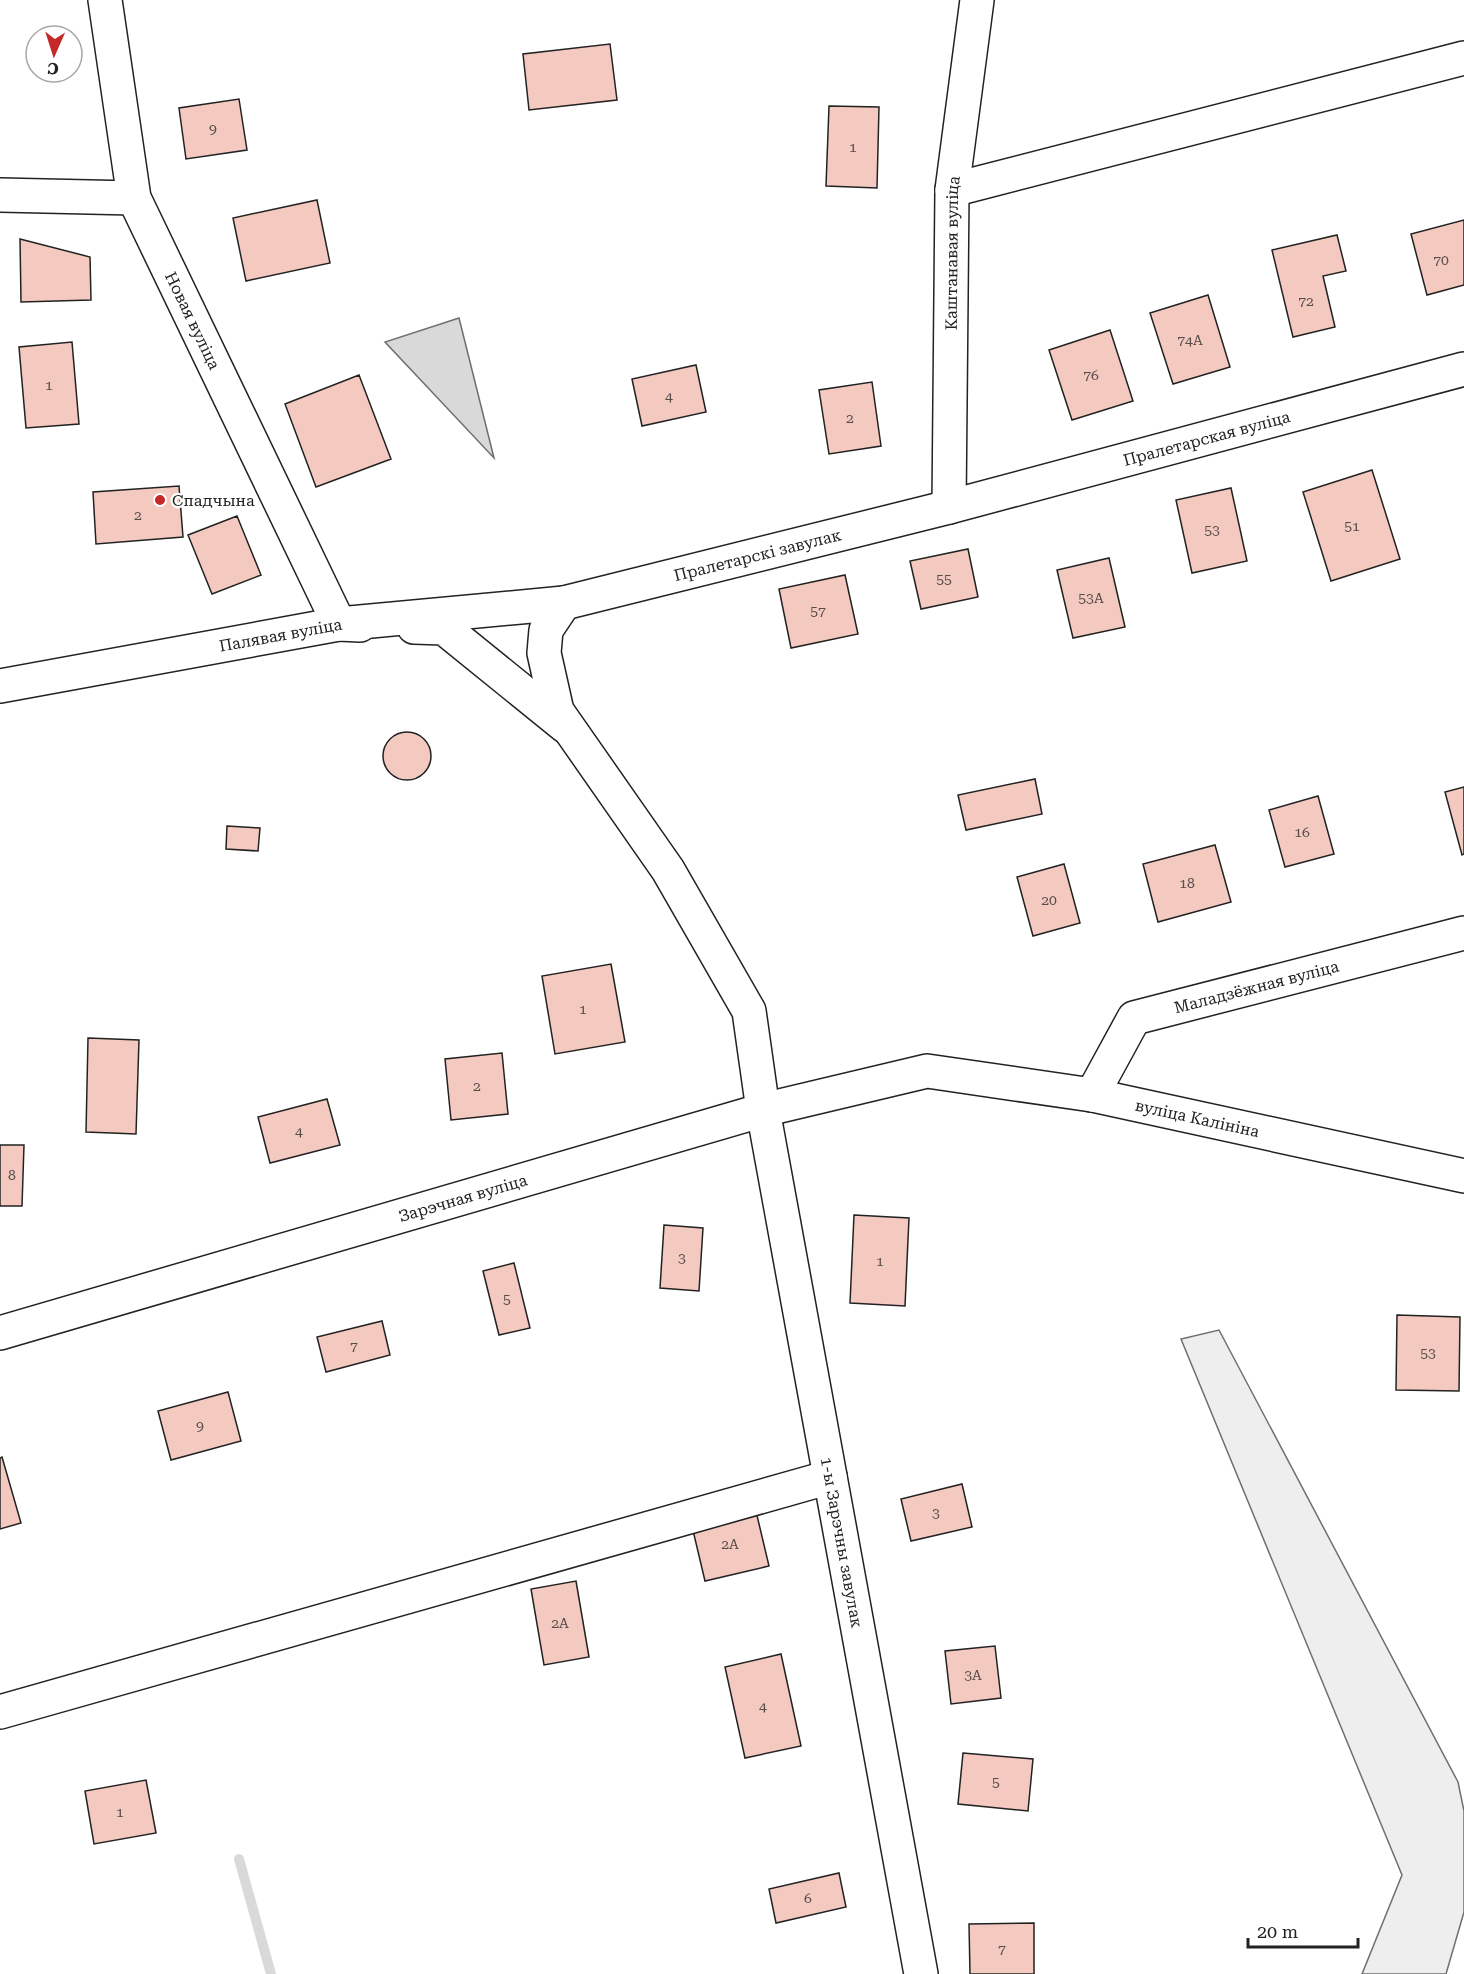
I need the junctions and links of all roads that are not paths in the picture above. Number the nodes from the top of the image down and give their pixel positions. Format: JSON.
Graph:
{"nodes":[{"id":1,"x":105,"y":0,"type":"edge"},
{"id":2,"x":977,"y":0,"type":"edge"},
{"id":3,"x":1464,"y":58,"type":"edge"},
{"id":4,"x":952,"y":190,"type":"junction"},
{"id":5,"x":0,"y":195,"type":"edge"},
{"id":6,"x":134,"y":198,"type":"junction"},
{"id":7,"x":1464,"y":369,"type":"edge"},
{"id":8,"x":949,"y":507,"type":"junction"},
{"id":9,"x":564,"y":603,"type":"junction"},
{"id":10,"x":339,"y":624,"type":"junction"},
{"id":11,"x":0,"y":686,"type":"edge"},
{"id":12,"x":566,"y":727,"type":"junction"},
{"id":13,"x":1464,"y":933,"type":"edge"},
{"id":14,"x":927,"y":1071,"type":"joint"},
{"id":15,"x":1092,"y":1095,"type":"junction"},
{"id":16,"x":763,"y":1110,"type":"junction"},
{"id":17,"x":1464,"y":1176,"type":"edge"},
{"id":18,"x":0,"y":1333,"type":"edge"},
{"id":19,"x":830,"y":1477,"type":"junction"},
{"id":20,"x":0,"y":1712,"type":"edge"},
{"id":21,"x":921,"y":1974,"type":"edge"}],
"edges":[{"from":1,"to":6,"type":"street","name":"Новая вуліца"},
{"from":2,"to":4,"type":"street","name":"Каштанавая вуліца"},
{"from":3,"to":4,"type":"street"},
{"from":4,"to":8,"type":"street","name":"Каштанавая вуліца"},
{"from":5,"to":6,"type":"street"},
{"from":6,"to":10,"type":"street","name":"Новая вуліца"},
{"from":7,"to":8,"type":"street","name":"Пралетарская вуліца"},
{"from":8,"to":9,"type":"street","name":"Пралетарскі завулак"},
{"from":9,"to":10,"type":"street","name":"Палявая вуліца"},
{"from":9,"to":12,"type":"street"},
{"from":10,"to":11,"type":"street","name":"Палявая вуліца"},
{"from":10,"to":12,"type":"street"},
{"from":12,"to":16,"type":"street","name":"1-ы Зарэчны завулак"},
{"from":13,"to":15,"type":"street","name":"Маладзёжная вуліца"},
{"from":14,"to":15,"type":"street","name":"вуліца Калініна"},
{"from":14,"to":16,"type":"street","name":"Зарэчная вуліца"},
{"from":15,"to":17,"type":"street","name":"вуліца Калініна"},
{"from":16,"to":18,"type":"street","name":"Зарэчная вуліца"},
{"from":16,"to":19,"type":"street","name":"1-ы Зарэчны завулак"},
{"from":19,"to":20,"type":"street"},
{"from":19,"to":21,"type":"street","name":"1-ы Зарэчны завулак"}]}
